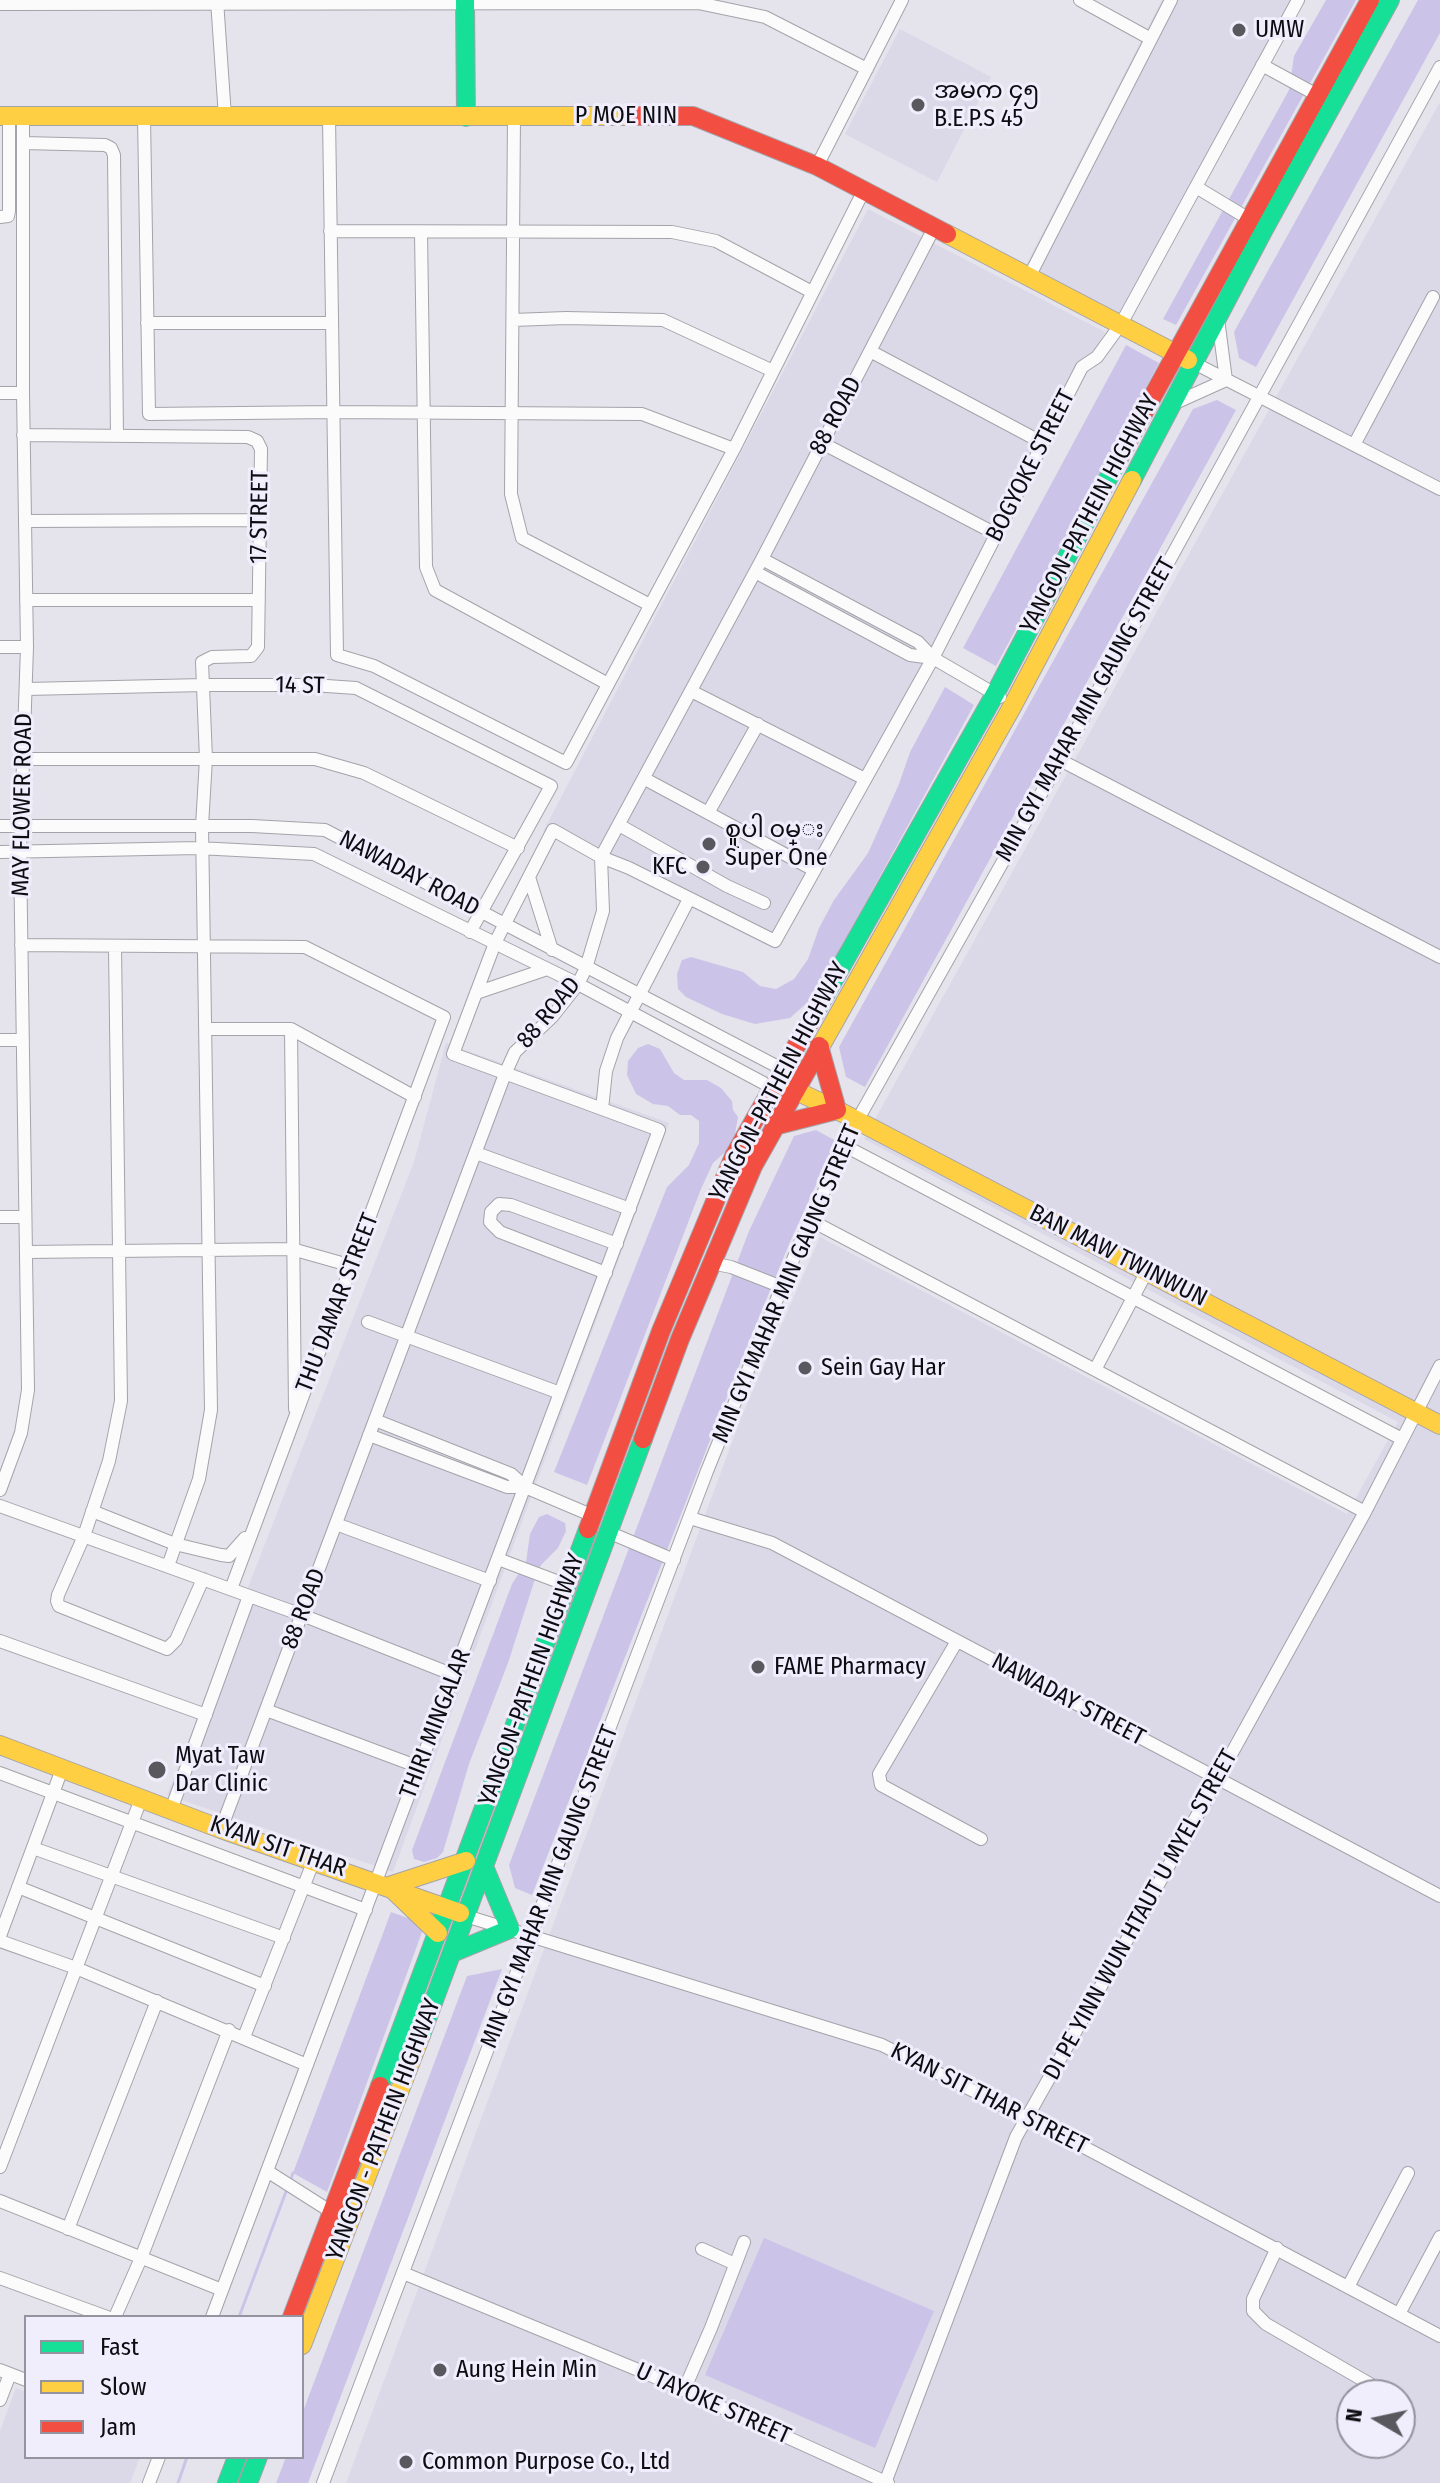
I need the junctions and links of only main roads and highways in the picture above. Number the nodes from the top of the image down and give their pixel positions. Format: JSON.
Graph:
{"nodes":[{"id":1,"x":1370,"y":0,"type":"edge"},
{"id":2,"x":1390,"y":0,"type":"edge"},
{"id":3,"x":465,"y":2,"type":"edge"},
{"id":4,"x":11,"y":116,"type":"edge"},
{"id":5,"x":466,"y":117,"type":"junction"},
{"id":6,"x":1175,"y":353,"type":"junction"},
{"id":7,"x":1194,"y":363,"type":"junction"},
{"id":8,"x":819,"y":1046,"type":"junction"},
{"id":9,"x":794,"y":1090,"type":"junction"},
{"id":10,"x":837,"y":1110,"type":"junction"},
{"id":11,"x":774,"y":1126,"type":"junction"},
{"id":12,"x":1440,"y":1425,"type":"edge"},
{"id":13,"x":1,"y":1750,"type":"edge"},
{"id":14,"x":466,"y":1861,"type":"junction"},
{"id":15,"x":485,"y":1869,"type":"junction"},
{"id":16,"x":383,"y":1884,"type":"junction"},
{"id":17,"x":447,"y":1909,"type":"junction"},
{"id":18,"x":466,"y":1916,"type":"junction"},
{"id":19,"x":438,"y":1933,"type":"junction"},
{"id":20,"x":452,"y":1953,"type":"junction"},
{"id":21,"x":293,"y":2315,"type":"edge"},
{"id":22,"x":304,"y":2340,"type":"edge"},
{"id":23,"x":236,"y":2459,"type":"edge"},
{"id":24,"x":257,"y":2459,"type":"edge"},
{"id":25,"x":227,"y":2483,"type":"edge"},
{"id":26,"x":248,"y":2483,"type":"edge"}],
"edges":[{"from":1,"to":6,"type":"main road","name":"YANGON-PATHEIN HIGHWAY"},
{"from":2,"to":7,"type":"main road","name":"YANGON-PATHEIN HIGHWAY"},
{"from":3,"to":5,"type":"main road"},
{"from":4,"to":5,"type":"main road","name":"P MOE NIN"},
{"from":5,"to":6,"type":"main road","name":"P MOE NIN"},
{"from":6,"to":7,"type":"main road","name":"P MOE NIN"},
{"from":6,"to":14,"type":"main road","name":"YANGON-PATHEIN HIGHWAY"},
{"from":7,"to":8,"type":"main road","name":"YANGON-PATHEIN HIGHWAY"},
{"from":8,"to":9,"type":"main road","name":"YANGON-PATHEIN HIGHWAY"},
{"from":8,"to":10,"type":"main road"},
{"from":9,"to":10,"type":"main road","name":"BAN MAW TWINWUN"},
{"from":9,"to":11,"type":"main road","name":"YANGON-PATHEIN HIGHWAY"},
{"from":10,"to":11,"type":"main road"},
{"from":10,"to":12,"type":"main road","name":"BAN MAW TWINWUN"},
{"from":11,"to":15,"type":"main road","name":"YANGON-PATHEIN HIGHWAY"},
{"from":13,"to":16,"type":"main road","name":"KYAN SIT THAR"},
{"from":14,"to":16,"type":"main road"},
{"from":14,"to":17,"type":"main road","name":"YANGON-PATHEIN HIGHWAY"},
{"from":15,"to":18,"type":"main road","name":"YANGON-PATHEIN HIGHWAY"},
{"from":15,"to":20,"type":"main road"},
{"from":16,"to":17,"type":"main road","name":"KYAN SIT THAR"},
{"from":16,"to":19,"type":"main road"},
{"from":17,"to":18,"type":"main road","name":"KYAN SIT THAR"},
{"from":17,"to":19,"type":"main road","name":"YANGON-PATHEIN HIGHWAY"},
{"from":18,"to":20,"type":"main road","name":"YANGON - PATHEIN HIGHWAY"},
{"from":19,"to":21,"type":"main road","name":"YANGON-PATHEIN HIGHWAY"},
{"from":20,"to":22,"type":"main road","name":"YANGON - PATHEIN HIGHWAY"},
{"from":23,"to":25,"type":"main road"},
{"from":24,"to":26,"type":"main road"}]}
